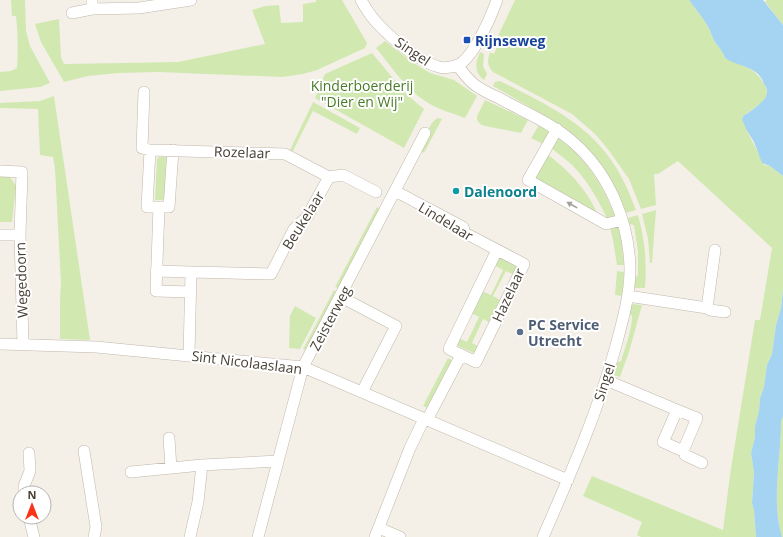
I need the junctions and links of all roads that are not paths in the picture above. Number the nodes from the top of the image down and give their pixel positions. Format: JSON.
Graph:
{"nodes":[{"id":1,"x":191,"y":0,"type":"edge"},
{"id":2,"x":361,"y":0,"type":"edge"},
{"id":3,"x":497,"y":0,"type":"edge"},
{"id":4,"x":92,"y":5,"type":"edge"},
{"id":5,"x":72,"y":13,"type":"dead end"},
{"id":6,"x":457,"y":65,"type":"junction"},
{"id":7,"x":144,"y":92,"type":"dead end"},
{"id":8,"x":556,"y":129,"type":"junction"},
{"id":9,"x":425,"y":133,"type":"dead end"},
{"id":10,"x":150,"y":150,"type":"junction"},
{"id":11,"x":172,"y":150,"type":"junction"},
{"id":12,"x":0,"y":171,"type":"edge"},
{"id":13,"x":329,"y":178,"type":"junction"},
{"id":14,"x":395,"y":191,"type":"junction"},
{"id":15,"x":376,"y":192,"type":"dead end"},
{"id":16,"x":159,"y":208,"type":"junction"},
{"id":17,"x":622,"y":220,"type":"junction"},
{"id":18,"x":0,"y":234,"type":"edge"},
{"id":19,"x":20,"y":235,"type":"junction"},
{"id":20,"x":497,"y":250,"type":"junction"},
{"id":21,"x":715,"y":250,"type":"dead end"},
{"id":22,"x":156,"y":271,"type":"junction"},
{"id":23,"x":191,"y":272,"type":"junction"},
{"id":24,"x":191,"y":292,"type":"junction"},
{"id":25,"x":628,"y":296,"type":"junction"},
{"id":26,"x":341,"y":297,"type":"junction"},
{"id":27,"x":707,"y":308,"type":"junction"},
{"id":28,"x":725,"y":312,"type":"dead end"},
{"id":29,"x":0,"y":344,"type":"edge"},
{"id":30,"x":23,"y":344,"type":"junction"},
{"id":31,"x":189,"y":355,"type":"junction"},
{"id":32,"x":461,"y":355,"type":"junction"},
{"id":33,"x":303,"y":367,"type":"junction"},
{"id":34,"x":606,"y":380,"type":"junction"},
{"id":35,"x":362,"y":392,"type":"junction"},
{"id":36,"x":677,"y":410,"type":"junction"},
{"id":37,"x":426,"y":419,"type":"junction"},
{"id":38,"x":169,"y":438,"type":"dead end"},
{"id":39,"x":683,"y":450,"type":"junction"},
{"id":40,"x":84,"y":451,"type":"dead end"},
{"id":41,"x":29,"y":453,"type":"dead end"},
{"id":42,"x":278,"y":461,"type":"junction"},
{"id":43,"x":702,"y":463,"type":"dead end"},
{"id":44,"x":202,"y":465,"type":"junction"},
{"id":45,"x":170,"y":468,"type":"junction"},
{"id":46,"x":131,"y":472,"type":"dead end"},
{"id":47,"x":568,"y":480,"type":"junction"},
{"id":48,"x":24,"y":485,"type":"edge"},
{"id":49,"x":31,"y":525,"type":"edge"},
{"id":50,"x":377,"y":533,"type":"edge"},
{"id":51,"x":34,"y":537,"type":"edge"},
{"id":52,"x":94,"y":537,"type":"edge"},
{"id":53,"x":190,"y":537,"type":"edge"},
{"id":54,"x":258,"y":537,"type":"edge"},
{"id":55,"x":400,"y":537,"type":"edge"},
{"id":56,"x":542,"y":537,"type":"edge"}],
"edges":[{"from":1,"to":4,"type":"street"},
{"from":2,"to":6,"type":"street","name":"Singel"},
{"from":3,"to":6,"type":"street"},
{"from":4,"to":5,"type":"street"},
{"from":6,"to":8,"type":"street","name":"Singel"},
{"from":7,"to":10,"type":"street"},
{"from":8,"to":17,"type":"street","name":"Singel"},
{"from":17,"to":8,"type":"street","one_way":true},
{"from":9,"to":14,"type":"street","name":"Zeisterweg"},
{"from":10,"to":11,"type":"street","name":"Rozelaar"},
{"from":10,"to":16,"type":"street"},
{"from":11,"to":13,"type":"street","name":"Rozelaar"},
{"from":11,"to":16,"type":"street"},
{"from":12,"to":19,"type":"street"},
{"from":13,"to":15,"type":"street","name":"Rozelaar"},
{"from":13,"to":23,"type":"street","name":"Beukelaar"},
{"from":14,"to":20,"type":"street","name":"Lindelaar"},
{"from":14,"to":26,"type":"street","name":"Zeisterweg"},
{"from":16,"to":22,"type":"street"},
{"from":17,"to":25,"type":"street","name":"Singel"},
{"from":18,"to":19,"type":"street","name":"Wegedoorn"},
{"from":19,"to":30,"type":"street","name":"Wegedoorn"},
{"from":20,"to":32,"type":"street","name":"Hazelaar"},
{"from":20,"to":32,"type":"street","name":"Hazelaar"},
{"from":21,"to":27,"type":"street"},
{"from":22,"to":23,"type":"street"},
{"from":22,"to":24,"type":"street"},
{"from":23,"to":24,"type":"street"},
{"from":24,"to":31,"type":"street"},
{"from":25,"to":27,"type":"street"},
{"from":25,"to":34,"type":"street","name":"Singel"},
{"from":26,"to":33,"type":"street","name":"Zeisterweg"},
{"from":26,"to":35,"type":"street"},
{"from":27,"to":28,"type":"street"},
{"from":29,"to":30,"type":"street","name":"Sint Nicolaaslaan"},
{"from":30,"to":31,"type":"street","name":"Sint Nicolaaslaan"},
{"from":31,"to":33,"type":"street","name":"Sint Nicolaaslaan"},
{"from":32,"to":37,"type":"street"},
{"from":33,"to":35,"type":"street","name":"Sint Nicolaaslaan"},
{"from":33,"to":42,"type":"street","name":"Zeisterweg"},
{"from":34,"to":36,"type":"street"},
{"from":34,"to":47,"type":"street","name":"Singel"},
{"from":35,"to":37,"type":"street","name":"Sint Nicolaaslaan"},
{"from":36,"to":39,"type":"street"},
{"from":36,"to":39,"type":"street"},
{"from":37,"to":47,"type":"street","name":"Sint Nicolaaslaan"},
{"from":37,"to":50,"type":"street"},
{"from":38,"to":45,"type":"street"},
{"from":39,"to":43,"type":"street"},
{"from":40,"to":52,"type":"street"},
{"from":41,"to":48,"type":"street"},
{"from":42,"to":44,"type":"street"},
{"from":42,"to":54,"type":"street","name":"Zeisterweg"},
{"from":44,"to":45,"type":"street"},
{"from":44,"to":53,"type":"street"},
{"from":45,"to":46,"type":"street"},
{"from":47,"to":56,"type":"street","name":"Singel"},
{"from":49,"to":51,"type":"street"},
{"from":50,"to":55,"type":"street"}]}
